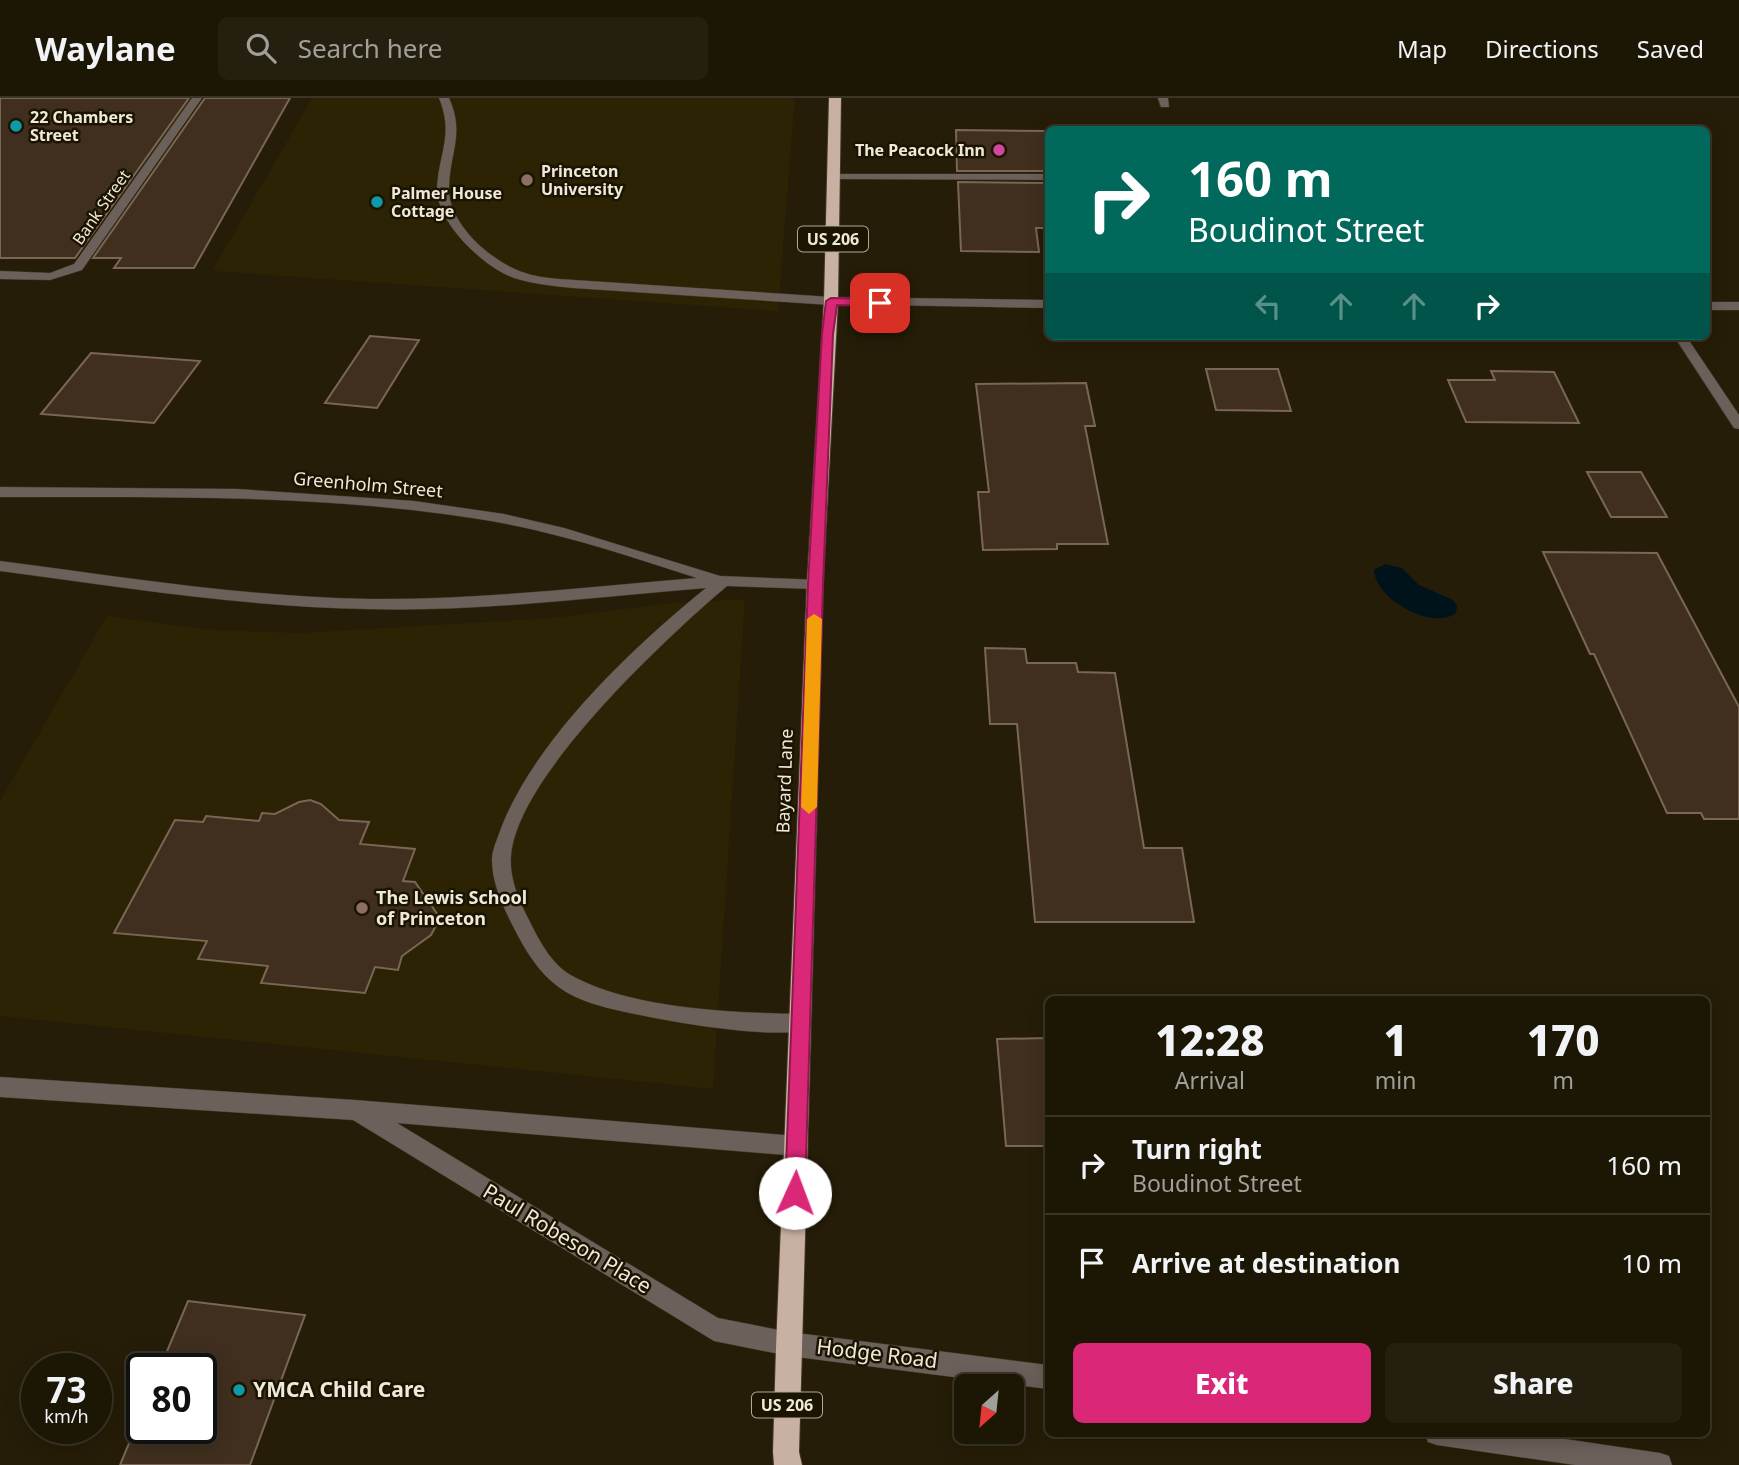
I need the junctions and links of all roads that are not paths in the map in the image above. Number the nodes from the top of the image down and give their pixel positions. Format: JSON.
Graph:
{"nodes":[{"id":1,"x":197,"y":98,"type":"edge"},
{"id":2,"x":444,"y":98,"type":"edge"},
{"id":3,"x":835,"y":98,"type":"edge"},
{"id":4,"x":835,"y":176,"type":"junction"},
{"id":5,"x":1045,"y":177,"type":"edge"},
{"id":6,"x":0,"y":275,"type":"edge"},
{"id":7,"x":831,"y":301,"type":"junction"},
{"id":8,"x":1045,"y":304,"type":"edge"},
{"id":9,"x":1710,"y":306,"type":"edge"},
{"id":10,"x":1739,"y":306,"type":"edge"},
{"id":11,"x":1683,"y":340,"type":"edge"},
{"id":12,"x":1739,"y":425,"type":"edge"},
{"id":13,"x":0,"y":492,"type":"edge"},
{"id":14,"x":0,"y":566,"type":"edge"},
{"id":15,"x":724,"y":581,"type":"junction"},
{"id":16,"x":816,"y":584,"type":"junction"},
{"id":17,"x":801,"y":1023,"type":"junction"},
{"id":18,"x":0,"y":1087,"type":"edge"},
{"id":19,"x":355,"y":1110,"type":"junction"},
{"id":20,"x":797,"y":1146,"type":"junction"},
{"id":21,"x":789,"y":1344,"type":"junction"},
{"id":22,"x":1045,"y":1377,"type":"edge"},
{"id":23,"x":1465,"y":1437,"type":"edge"},
{"id":24,"x":788,"y":1465,"type":"edge"},
{"id":25,"x":1660,"y":1465,"type":"edge"}],
"edges":[{"from":1,"to":6,"type":"street","name":"Bank Street"},
{"from":2,"to":7,"type":"street"},
{"from":3,"to":4,"type":"highway","name":"Bayard Lane","number":"US 206"},
{"from":4,"to":5,"type":"street"},
{"from":4,"to":7,"type":"highway","name":"Bayard Lane","number":"US 206"},
{"from":7,"to":8,"type":"street"},
{"from":7,"to":16,"type":"highway","name":"Bayard Lane","number":"US 206"},
{"from":9,"to":10,"type":"street"},
{"from":11,"to":12,"type":"street"},
{"from":13,"to":15,"type":"street","name":"Greenholm Street"},
{"from":14,"to":15,"type":"street","name":"Greenholm Street"},
{"from":15,"to":16,"type":"street","name":"Greenholm Street"},
{"from":15,"to":17,"type":"street"},
{"from":16,"to":17,"type":"highway","name":"Bayard Lane","number":"US 206"},
{"from":17,"to":20,"type":"highway","name":"Bayard Lane","number":"US 206"},
{"from":18,"to":19,"type":"street","name":"Paul Robeson Place"},
{"from":19,"to":20,"type":"street","name":"Paul Robeson Place"},
{"from":19,"to":21,"type":"street","name":"Paul Robeson Place"},
{"from":20,"to":21,"type":"highway","name":"Bayard Lane","number":"US 206"},
{"from":21,"to":22,"type":"street","name":"Hodge Road"},
{"from":21,"to":24,"type":"highway","name":"Bayard Lane","number":"US 206"},
{"from":23,"to":25,"type":"street"}]}
